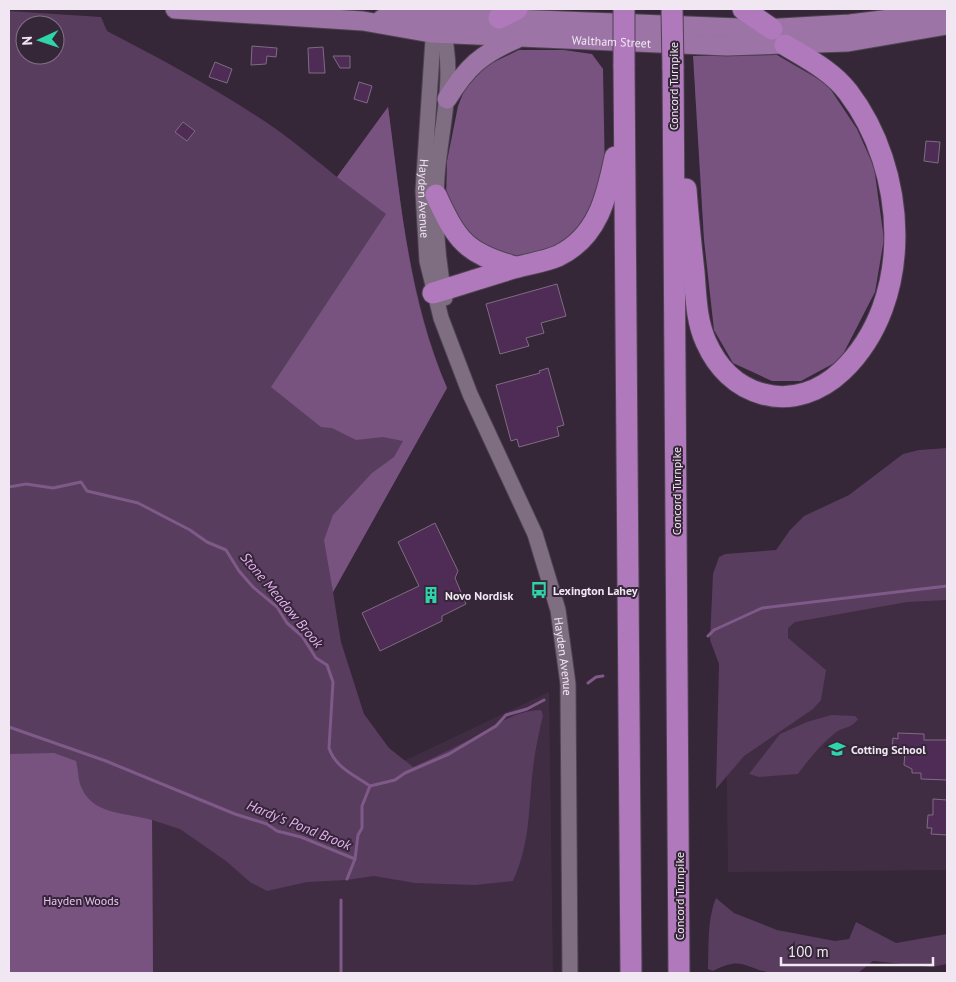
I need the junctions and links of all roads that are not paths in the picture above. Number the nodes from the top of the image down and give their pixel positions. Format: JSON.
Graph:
{"nodes":[{"id":1,"x":175,"y":9,"type":"edge"},
{"id":2,"x":624,"y":9,"type":"edge"},
{"id":3,"x":672,"y":9,"type":"edge"},
{"id":4,"x":743,"y":9,"type":"edge"},
{"id":5,"x":264,"y":12,"type":"edge"},
{"id":6,"x":947,"y":12,"type":"edge"},
{"id":7,"x":508,"y":14,"type":"edge"},
{"id":8,"x":901,"y":20,"type":"edge"},
{"id":9,"x":947,"y":25,"type":"edge"},
{"id":10,"x":437,"y":28,"type":"junction"},
{"id":11,"x":772,"y":29,"type":"junction"},
{"id":12,"x":520,"y":37,"type":"junction"},
{"id":13,"x":785,"y":45,"type":"junction"},
{"id":14,"x":447,"y":99,"type":"junction"},
{"id":15,"x":673,"y":99,"type":"junction"},
{"id":16,"x":624,"y":113,"type":"junction"},
{"id":17,"x":436,"y":195,"type":"junction"},
{"id":18,"x":515,"y":268,"type":"junction"},
{"id":19,"x":438,"y":291,"type":"junction"},
{"id":20,"x":570,"y":973,"type":"edge"},
{"id":21,"x":630,"y":973,"type":"edge"},
{"id":22,"x":679,"y":973,"type":"edge"}],
"edges":[{"from":1,"to":5,"type":"main road","name":"Waltham Street"},
{"from":2,"to":16,"type":"highway","bridge":true},
{"from":3,"to":15,"type":"highway","name":"Concord Turnpike","bridge":true},
{"from":4,"to":11,"type":"highway"},
{"from":5,"to":10,"type":"main road","name":"Waltham Street"},
{"from":6,"to":8,"type":"main road","name":"Waltham Street"},
{"from":7,"to":10,"type":"main road","name":"Waltham Street"},
{"from":7,"to":11,"type":"main road","name":"Waltham Street"},
{"from":8,"to":9,"type":"main road","name":"Waltham Street"},
{"from":8,"to":11,"type":"main road","name":"Waltham Street"},
{"from":8,"to":13,"type":"main road","name":"Waltham Street"},
{"from":10,"to":12,"type":"main road","name":"Waltham Street"},
{"from":10,"to":14,"type":"street","name":"Hayden Avenue"},
{"from":10,"to":19,"type":"street","name":"Hayden Avenue"},
{"from":12,"to":13,"type":"main road","name":"Waltham Street"},
{"from":12,"to":14,"type":"main road"},
{"from":13,"to":15,"type":"highway"},
{"from":14,"to":17,"type":"street","name":"Hayden Avenue"},
{"from":15,"to":22,"type":"highway","name":"Concord Turnpike"},
{"from":16,"to":18,"type":"highway"},
{"from":16,"to":21,"type":"highway"},
{"from":17,"to":18,"type":"highway"},
{"from":17,"to":19,"type":"street","name":"Hayden Avenue"},
{"from":18,"to":19,"type":"highway"},
{"from":19,"to":20,"type":"street","name":"Hayden Avenue"}]}
